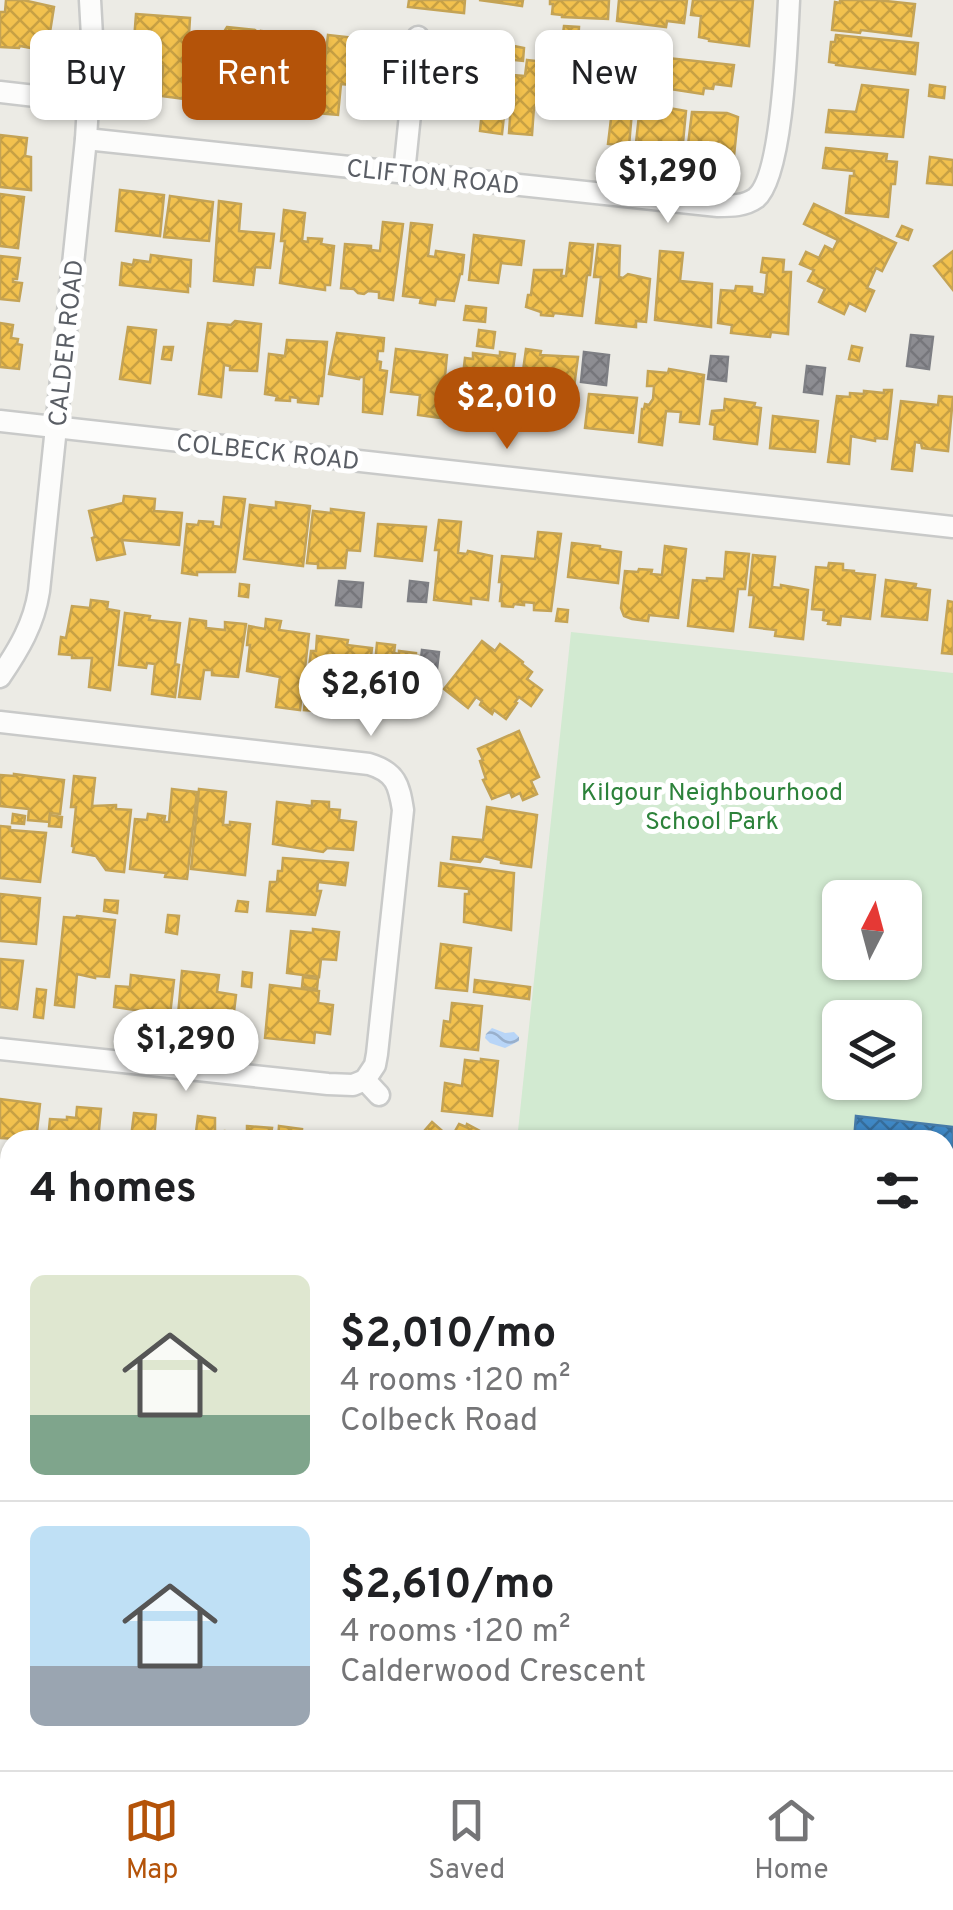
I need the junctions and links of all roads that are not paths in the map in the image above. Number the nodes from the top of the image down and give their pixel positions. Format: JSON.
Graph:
{"nodes":[{"id":1,"x":90,"y":0,"type":"edge"},
{"id":2,"x":789,"y":0,"type":"edge"},
{"id":3,"x":92,"y":30,"type":"edge"},
{"id":4,"x":0,"y":92,"type":"edge"},
{"id":5,"x":30,"y":95,"type":"edge"},
{"id":6,"x":87,"y":120,"type":"edge"},
{"id":7,"x":409,"y":120,"type":"edge"},
{"id":8,"x":86,"y":139,"type":"junction"},
{"id":9,"x":404,"y":173,"type":"junction"},
{"id":10,"x":0,"y":421,"type":"edge"},
{"id":11,"x":56,"y":428,"type":"junction"},
{"id":12,"x":953,"y":527,"type":"edge"},
{"id":13,"x":0,"y":677,"type":"edge"},
{"id":14,"x":0,"y":722,"type":"edge"},
{"id":15,"x":0,"y":1049,"type":"edge"}],
"edges":[{"from":1,"to":3,"type":"street","name":"CALDER ROAD"},
{"from":2,"to":9,"type":"street","name":"CLIFTON ROAD"},
{"from":4,"to":5,"type":"street"},
{"from":6,"to":8,"type":"street","name":"CALDER ROAD"},
{"from":7,"to":9,"type":"street"},
{"from":8,"to":9,"type":"street","name":"CLIFTON ROAD"},
{"from":8,"to":11,"type":"street","name":"CALDER ROAD"},
{"from":10,"to":11,"type":"street","name":"COLBECK ROAD"},
{"from":11,"to":12,"type":"street","name":"COLBECK ROAD"},
{"from":11,"to":13,"type":"street","name":"CALDER ROAD"},
{"from":14,"to":15,"type":"street"}]}
